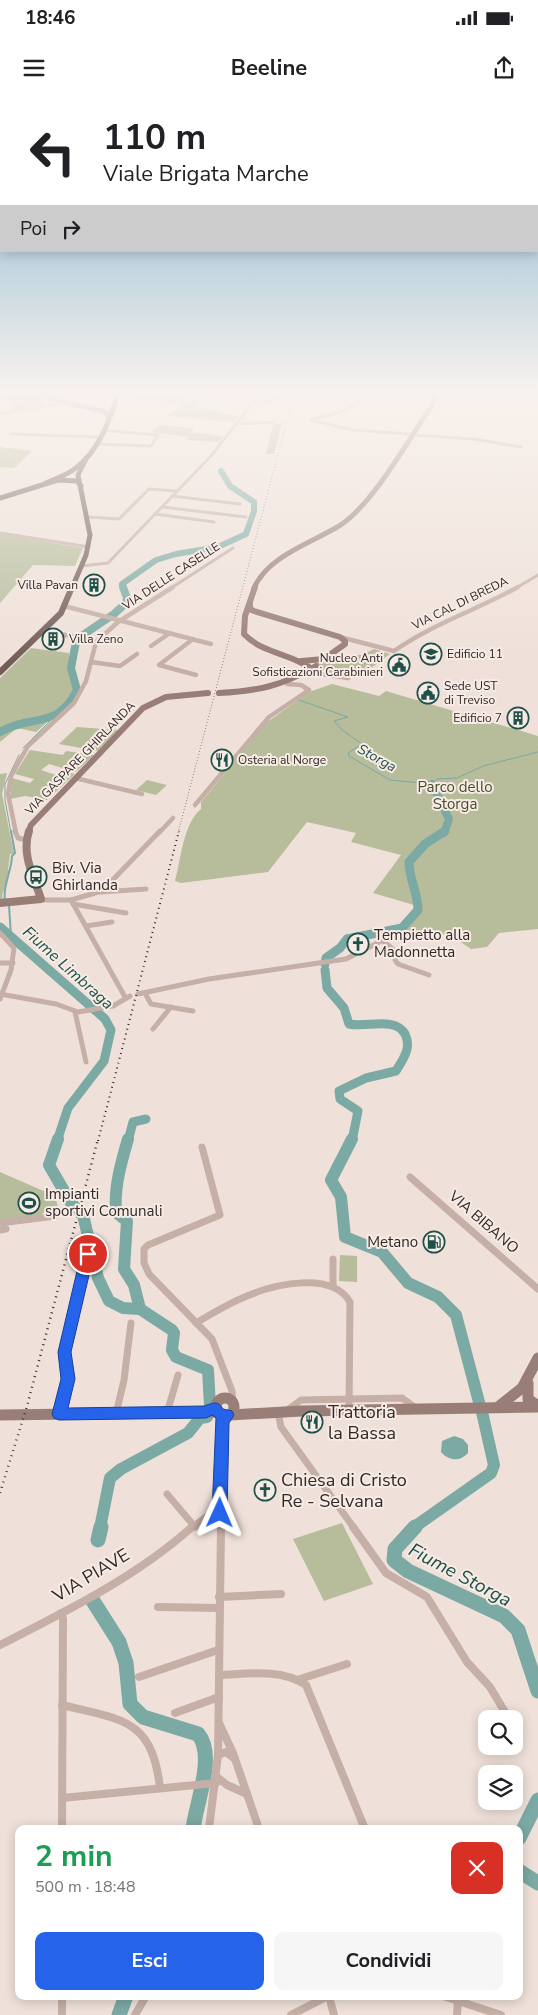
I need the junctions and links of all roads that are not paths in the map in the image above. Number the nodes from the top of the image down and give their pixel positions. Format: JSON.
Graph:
{"nodes":[{"id":1,"x":48,"y":482,"type":"edge"},
{"id":2,"x":79,"y":482,"type":"edge"},
{"id":3,"x":80,"y":482,"type":"edge"},
{"id":4,"x":82,"y":482,"type":"edge"},
{"id":5,"x":185,"y":482,"type":"edge"},
{"id":6,"x":379,"y":482,"type":"edge"},
{"id":7,"x":83,"y":491,"type":"junction"},
{"id":8,"x":177,"y":491,"type":"junction"},
{"id":9,"x":172,"y":496,"type":"junction"},
{"id":10,"x":0,"y":498,"type":"edge"},
{"id":11,"x":240,"y":504,"type":"dead end"},
{"id":12,"x":162,"y":506,"type":"junction"},
{"id":13,"x":155,"y":514,"type":"junction"},
{"id":14,"x":88,"y":517,"type":"junction"},
{"id":15,"x":246,"y":517,"type":"dead end"},
{"id":16,"x":214,"y":522,"type":"dead end"},
{"id":17,"x":0,"y":533,"type":"edge"},
{"id":18,"x":89,"y":547,"type":"junction"},
{"id":19,"x":233,"y":548,"type":"dead end"},
{"id":20,"x":81,"y":566,"type":"junction"},
{"id":21,"x":538,"y":575,"type":"edge"},
{"id":22,"x":250,"y":602,"type":"junction"},
{"id":23,"x":64,"y":606,"type":"junction"},
{"id":24,"x":273,"y":618,"type":"junction"},
{"id":25,"x":120,"y":621,"type":"junction"},
{"id":26,"x":244,"y":624,"type":"junction"},
{"id":27,"x":43,"y":632,"type":"junction"},
{"id":28,"x":170,"y":633,"type":"junction"},
{"id":29,"x":340,"y":637,"type":"junction"},
{"id":30,"x":193,"y":639,"type":"junction"},
{"id":31,"x":97,"y":640,"type":"junction"},
{"id":32,"x":361,"y":643,"type":"junction"},
{"id":33,"x":211,"y":644,"type":"dead end"},
{"id":34,"x":345,"y":644,"type":"junction"},
{"id":35,"x":151,"y":646,"type":"dead end"},
{"id":36,"x":137,"y":654,"type":"dead end"},
{"id":37,"x":324,"y":659,"type":"junction"},
{"id":38,"x":300,"y":661,"type":"junction"},
{"id":39,"x":91,"y":662,"type":"junction"},
{"id":40,"x":312,"y":669,"type":"junction"},
{"id":41,"x":0,"y":672,"type":"edge"},
{"id":42,"x":196,"y":675,"type":"dead end"},
{"id":43,"x":296,"y":679,"type":"junction"},
{"id":44,"x":286,"y":684,"type":"junction"},
{"id":45,"x":301,"y":685,"type":"junction"},
{"id":46,"x":208,"y":693,"type":"dead end"},
{"id":47,"x":219,"y":693,"type":"dead end"},
{"id":48,"x":75,"y":778,"type":"junction"},
{"id":49,"x":142,"y":794,"type":"dead end"},
{"id":50,"x":195,"y":805,"type":"dead end"},
{"id":51,"x":173,"y":818,"type":"dead end"},
{"id":52,"x":23,"y":840,"type":"junction"},
{"id":53,"x":146,"y":889,"type":"dead end"},
{"id":54,"x":101,"y":892,"type":"junction"},
{"id":55,"x":37,"y":900,"type":"junction"},
{"id":56,"x":0,"y":902,"type":"edge"},
{"id":57,"x":72,"y":902,"type":"junction"},
{"id":58,"x":126,"y":914,"type":"dead end"},
{"id":59,"x":112,"y":922,"type":"dead end"},
{"id":60,"x":86,"y":926,"type":"junction"},
{"id":61,"x":0,"y":932,"type":"edge"},
{"id":62,"x":0,"y":963,"type":"edge"},
{"id":63,"x":13,"y":963,"type":"junction"},
{"id":64,"x":429,"y":975,"type":"dead end"},
{"id":65,"x":145,"y":993,"type":"junction"},
{"id":66,"x":138,"y":994,"type":"dead end"},
{"id":67,"x":1,"y":996,"type":"edge"},
{"id":68,"x":171,"y":1007,"type":"junction"},
{"id":69,"x":193,"y":1011,"type":"dead end"},
{"id":70,"x":75,"y":1012,"type":"junction"},
{"id":71,"x":153,"y":1030,"type":"dead end"},
{"id":72,"x":86,"y":1062,"type":"dead end"},
{"id":73,"x":202,"y":1147,"type":"dead end"},
{"id":74,"x":410,"y":1177,"type":"dead end"},
{"id":75,"x":55,"y":1216,"type":"dead end"},
{"id":76,"x":0,"y":1224,"type":"edge"},
{"id":77,"x":88,"y":1254,"type":"dead end"},
{"id":78,"x":333,"y":1259,"type":"dead end"},
{"id":79,"x":333,"y":1285,"type":"junction"},
{"id":80,"x":538,"y":1289,"type":"edge"},
{"id":81,"x":131,"y":1323,"type":"dead end"},
{"id":82,"x":196,"y":1323,"type":"junction"},
{"id":83,"x":538,"y":1358,"type":"edge"},
{"id":84,"x":533,"y":1372,"type":"edge"},
{"id":85,"x":178,"y":1375,"type":"dead end"},
{"id":86,"x":526,"y":1390,"type":"junction"},
{"id":87,"x":350,"y":1404,"type":"junction"},
{"id":88,"x":516,"y":1404,"type":"junction"},
{"id":89,"x":538,"y":1406,"type":"edge"},
{"id":90,"x":224,"y":1409,"type":"junction"},
{"id":91,"x":280,"y":1411,"type":"junction"},
{"id":92,"x":167,"y":1413,"type":"junction"},
{"id":93,"x":59,"y":1414,"type":"junction"},
{"id":94,"x":116,"y":1414,"type":"junction"},
{"id":95,"x":0,"y":1415,"type":"edge"},
{"id":96,"x":167,"y":1494,"type":"dead end"},
{"id":97,"x":220,"y":1513,"type":"junction"},
{"id":98,"x":195,"y":1527,"type":"junction"},
{"id":99,"x":281,"y":1594,"type":"dead end"},
{"id":100,"x":219,"y":1597,"type":"junction"},
{"id":101,"x":158,"y":1606,"type":"dead end"},
{"id":102,"x":219,"y":1608,"type":"junction"},
{"id":103,"x":61,"y":1613,"type":"junction"},
{"id":104,"x":0,"y":1645,"type":"edge"},
{"id":105,"x":218,"y":1650,"type":"junction"},
{"id":106,"x":348,"y":1664,"type":"dead end"},
{"id":107,"x":219,"y":1675,"type":"junction"},
{"id":108,"x":140,"y":1677,"type":"dead end"},
{"id":109,"x":300,"y":1679,"type":"junction"},
{"id":110,"x":219,"y":1696,"type":"junction"},
{"id":111,"x":62,"y":1705,"type":"junction"},
{"id":112,"x":504,"y":1710,"type":"edge"},
{"id":113,"x":175,"y":1713,"type":"dead end"},
{"id":114,"x":218,"y":1721,"type":"junction"},
{"id":115,"x":218,"y":1755,"type":"junction"},
{"id":116,"x":236,"y":1762,"type":"junction"},
{"id":117,"x":214,"y":1783,"type":"junction"},
{"id":118,"x":160,"y":1788,"type":"junction"},
{"id":119,"x":247,"y":1794,"type":"junction"},
{"id":120,"x":62,"y":1798,"type":"junction"},
{"id":121,"x":62,"y":1825,"type":"edge"},
{"id":122,"x":209,"y":1825,"type":"edge"},
{"id":123,"x":258,"y":1825,"type":"edge"},
{"id":124,"x":363,"y":1825,"type":"edge"},
{"id":125,"x":62,"y":2000,"type":"edge"},
{"id":126,"x":144,"y":2000,"type":"edge"},
{"id":127,"x":320,"y":2000,"type":"edge"},
{"id":128,"x":326,"y":2000,"type":"edge"},
{"id":129,"x":455,"y":2000,"type":"edge"},
{"id":130,"x":458,"y":2001,"type":"junction"},
{"id":131,"x":296,"y":2014,"type":"edge"},
{"id":132,"x":62,"y":2015,"type":"edge"},
{"id":133,"x":135,"y":2015,"type":"edge"},
{"id":134,"x":334,"y":2015,"type":"edge"},
{"id":135,"x":457,"y":2015,"type":"edge"},
{"id":136,"x":501,"y":2015,"type":"edge"}],
"edges":[{"from":1,"to":10,"type":"main road"},
{"from":2,"to":7,"type":"main road"},
{"from":3,"to":7,"type":"main road"},
{"from":4,"to":7,"type":"main road"},
{"from":5,"to":8,"type":"street"},
{"from":6,"to":22,"type":"street"},
{"from":7,"to":14,"type":"main road"},
{"from":8,"to":9,"type":"street"},
{"from":8,"to":14,"type":"street"},
{"from":9,"to":11,"type":"street"},
{"from":9,"to":12,"type":"street"},
{"from":12,"to":13,"type":"street"},
{"from":12,"to":15,"type":"street"},
{"from":13,"to":16,"type":"street"},
{"from":13,"to":20,"type":"street"},
{"from":14,"to":18,"type":"main road"},
{"from":17,"to":18,"type":"street"},
{"from":18,"to":20,"type":"main road"},
{"from":19,"to":25,"type":"street","name":"VIA DELLE CASELLE"},
{"from":20,"to":23,"type":"main road"},
{"from":21,"to":32,"type":"street","name":"VIA CAL DI BREDA"},
{"from":22,"to":24,"type":"street"},
{"from":22,"to":26,"type":"street"},
{"from":23,"to":25,"type":"street"},
{"from":23,"to":27,"type":"main road"},
{"from":24,"to":26,"type":"street"},
{"from":24,"to":29,"type":"street"},
{"from":25,"to":28,"type":"street"},
{"from":25,"to":31,"type":"street","name":"VIA DELLE CASELLE"},
{"from":26,"to":38,"type":"street"},
{"from":27,"to":31,"type":"street"},
{"from":27,"to":41,"type":"main road"},
{"from":28,"to":30,"type":"street"},
{"from":28,"to":35,"type":"street"},
{"from":29,"to":32,"type":"street"},
{"from":29,"to":34,"type":"street"},
{"from":30,"to":33,"type":"street"},
{"from":30,"to":42,"type":"street"},
{"from":31,"to":39,"type":"street"},
{"from":32,"to":34,"type":"street"},
{"from":34,"to":37,"type":"street"},
{"from":36,"to":39,"type":"street"},
{"from":37,"to":38,"type":"street"},
{"from":37,"to":40,"type":"street"},
{"from":38,"to":40,"type":"street"},
{"from":39,"to":52,"type":"street"},
{"from":40,"to":40,"type":"street"},
{"from":40,"to":43,"type":"street"},
{"from":43,"to":44,"type":"street"},
{"from":43,"to":45,"type":"street"},
{"from":44,"to":45,"type":"street"},
{"from":44,"to":47,"type":"street"},
{"from":45,"to":50,"type":"street"},
{"from":46,"to":48,"type":"street","name":"VIA GASPARE GHIRLANDA"},
{"from":48,"to":49,"type":"street"},
{"from":48,"to":52,"type":"street","name":"VIA GASPARE GHIRLANDA"},
{"from":51,"to":54,"type":"street"},
{"from":52,"to":55,"type":"street"},
{"from":53,"to":54,"type":"street"},
{"from":54,"to":57,"type":"street"},
{"from":55,"to":56,"type":"street"},
{"from":55,"to":57,"type":"street"},
{"from":57,"to":58,"type":"street"},
{"from":57,"to":60,"type":"street"},
{"from":59,"to":60,"type":"street"},
{"from":60,"to":70,"type":"street"},
{"from":61,"to":63,"type":"street"},
{"from":62,"to":63,"type":"street"},
{"from":63,"to":67,"type":"street"},
{"from":64,"to":65,"type":"street"},
{"from":65,"to":66,"type":"street"},
{"from":65,"to":68,"type":"street"},
{"from":67,"to":70,"type":"street"},
{"from":68,"to":69,"type":"street"},
{"from":68,"to":71,"type":"street"},
{"from":70,"to":72,"type":"street"},
{"from":73,"to":82,"type":"street"},
{"from":74,"to":80,"type":"street","name":"VIA BIBANO"},
{"from":75,"to":76,"type":"street"},
{"from":77,"to":93,"type":"street"},
{"from":78,"to":79,"type":"street"},
{"from":79,"to":82,"type":"street"},
{"from":79,"to":87,"type":"street"},
{"from":81,"to":94,"type":"street"},
{"from":82,"to":90,"type":"street"},
{"from":83,"to":84,"type":"street"},
{"from":84,"to":86,"type":"street"},
{"from":84,"to":88,"type":"street"},
{"from":85,"to":92,"type":"street"},
{"from":86,"to":88,"type":"street"},
{"from":86,"to":89,"type":"street"},
{"from":87,"to":88,"type":"street"},
{"from":87,"to":91,"type":"street"},
{"from":88,"to":89,"type":"street"},
{"from":90,"to":91,"type":"street"},
{"from":90,"to":92,"type":"street"},
{"from":90,"to":97,"type":"street"},
{"from":91,"to":112,"type":"street"},
{"from":92,"to":94,"type":"street"},
{"from":93,"to":94,"type":"street"},
{"from":93,"to":95,"type":"street"},
{"from":96,"to":98,"type":"street"},
{"from":97,"to":98,"type":"street","name":"VIA PIAVE"},
{"from":97,"to":100,"type":"street"},
{"from":98,"to":103,"type":"street","name":"VIA PIAVE"},
{"from":99,"to":100,"type":"street"},
{"from":100,"to":102,"type":"street"},
{"from":101,"to":102,"type":"street"},
{"from":102,"to":105,"type":"street"},
{"from":103,"to":104,"type":"street","name":"VIA PIAVE"},
{"from":103,"to":111,"type":"street"},
{"from":105,"to":107,"type":"street"},
{"from":105,"to":108,"type":"street"},
{"from":106,"to":109,"type":"street"},
{"from":107,"to":109,"type":"street"},
{"from":107,"to":110,"type":"street"},
{"from":109,"to":124,"type":"street"},
{"from":110,"to":113,"type":"street"},
{"from":110,"to":114,"type":"street"},
{"from":111,"to":118,"type":"street"},
{"from":111,"to":120,"type":"street"},
{"from":114,"to":115,"type":"street"},
{"from":114,"to":116,"type":"street"},
{"from":115,"to":116,"type":"street"},
{"from":115,"to":117,"type":"street"},
{"from":116,"to":119,"type":"street"},
{"from":117,"to":118,"type":"street"},
{"from":117,"to":119,"type":"street"},
{"from":117,"to":122,"type":"street"},
{"from":118,"to":120,"type":"street"},
{"from":119,"to":123,"type":"street"},
{"from":120,"to":121,"type":"street"},
{"from":125,"to":132,"type":"street"},
{"from":126,"to":133,"type":"street"},
{"from":127,"to":131,"type":"street"},
{"from":128,"to":134,"type":"street"},
{"from":129,"to":130,"type":"street"},
{"from":130,"to":135,"type":"street"},
{"from":130,"to":136,"type":"street"}]}
